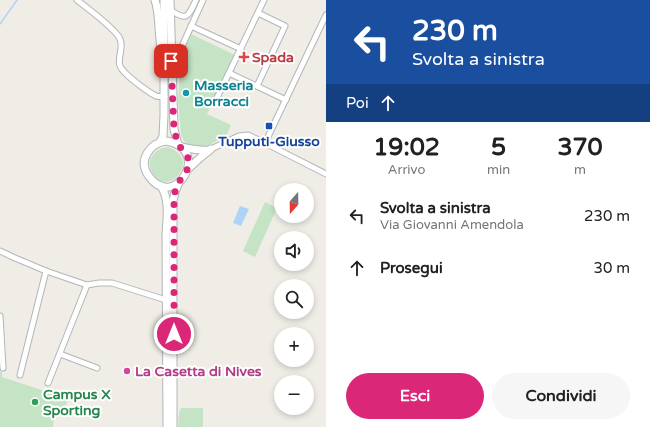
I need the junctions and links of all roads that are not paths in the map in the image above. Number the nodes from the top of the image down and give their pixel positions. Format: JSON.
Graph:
{"nodes":[{"id":1,"x":77,"y":0,"type":"edge"},
{"id":2,"x":155,"y":0,"type":"edge"},
{"id":3,"x":164,"y":0,"type":"edge"},
{"id":4,"x":170,"y":0,"type":"edge"},
{"id":5,"x":173,"y":0,"type":"edge"},
{"id":6,"x":196,"y":0,"type":"edge"},
{"id":7,"x":203,"y":0,"type":"edge"},
{"id":8,"x":264,"y":0,"type":"edge"},
{"id":9,"x":169,"y":9,"type":"junction"},
{"id":10,"x":258,"y":13,"type":"junction"},
{"id":11,"x":326,"y":15,"type":"edge"},
{"id":12,"x":191,"y":26,"type":"junction"},
{"id":13,"x":241,"y":49,"type":"junction"},
{"id":14,"x":165,"y":64,"type":"junction"},
{"id":15,"x":172,"y":72,"type":"junction"},
{"id":16,"x":229,"y":73,"type":"junction"},
{"id":17,"x":257,"y":86,"type":"junction"},
{"id":18,"x":165,"y":97,"type":"junction"},
{"id":19,"x":286,"y":100,"type":"junction"},
{"id":20,"x":214,"y":104,"type":"dead end"},
{"id":21,"x":160,"y":142,"type":"junction"},
{"id":22,"x":265,"y":143,"type":"junction"},
{"id":23,"x":180,"y":146,"type":"junction"},
{"id":24,"x":211,"y":149,"type":"junction"},
{"id":25,"x":187,"y":170,"type":"junction"},
{"id":26,"x":326,"y":174,"type":"edge"},
{"id":27,"x":179,"y":182,"type":"junction"},
{"id":28,"x":161,"y":186,"type":"junction"},
{"id":29,"x":0,"y":250,"type":"edge"},
{"id":30,"x":46,"y":271,"type":"junction"},
{"id":31,"x":87,"y":285,"type":"junction"},
{"id":32,"x":166,"y":300,"type":"junction"},
{"id":33,"x":0,"y":316,"type":"edge"},
{"id":34,"x":60,"y":354,"type":"junction"},
{"id":35,"x":3,"y":368,"type":"dead end"},
{"id":36,"x":97,"y":368,"type":"dead end"},
{"id":37,"x":20,"y":375,"type":"dead end"},
{"id":38,"x":48,"y":383,"type":"dead end"},
{"id":39,"x":167,"y":427,"type":"edge"},
{"id":40,"x":173,"y":427,"type":"edge"}],
"edges":[{"from":1,"to":18,"type":"street"},
{"from":2,"to":14,"type":"main road"},
{"from":3,"to":14,"type":"main road"},
{"from":4,"to":9,"type":"main road"},
{"from":5,"to":9,"type":"main road"},
{"from":6,"to":9,"type":"street"},
{"from":7,"to":12,"type":"street"},
{"from":8,"to":10,"type":"street"},
{"from":9,"to":15,"type":"main road"},
{"from":10,"to":13,"type":"street"},
{"from":10,"to":17,"type":"street"},
{"from":11,"to":19,"type":"street"},
{"from":12,"to":13,"type":"street"},
{"from":12,"to":15,"type":"street"},
{"from":13,"to":16,"type":"street"},
{"from":14,"to":18,"type":"main road"},
{"from":15,"to":23,"type":"main road"},
{"from":16,"to":17,"type":"street"},
{"from":16,"to":20,"type":"street"},
{"from":17,"to":19,"type":"street"},
{"from":18,"to":21,"type":"main road"},
{"from":19,"to":22,"type":"street"},
{"from":21,"to":23,"type":"main road"},
{"from":21,"to":28,"type":"main road"},
{"from":22,"to":24,"type":"street"},
{"from":22,"to":26,"type":"street"},
{"from":23,"to":24,"type":"main road"},
{"from":23,"to":25,"type":"main road"},
{"from":24,"to":25,"type":"main road"},
{"from":25,"to":27,"type":"main road"},
{"from":27,"to":28,"type":"main road"},
{"from":27,"to":40,"type":"main road"},
{"from":28,"to":32,"type":"main road"},
{"from":29,"to":30,"type":"street"},
{"from":30,"to":31,"type":"street"},
{"from":30,"to":37,"type":"street"},
{"from":31,"to":32,"type":"street"},
{"from":31,"to":34,"type":"street"},
{"from":32,"to":39,"type":"main road"},
{"from":33,"to":35,"type":"street"},
{"from":34,"to":36,"type":"street"},
{"from":34,"to":38,"type":"street"}]}
